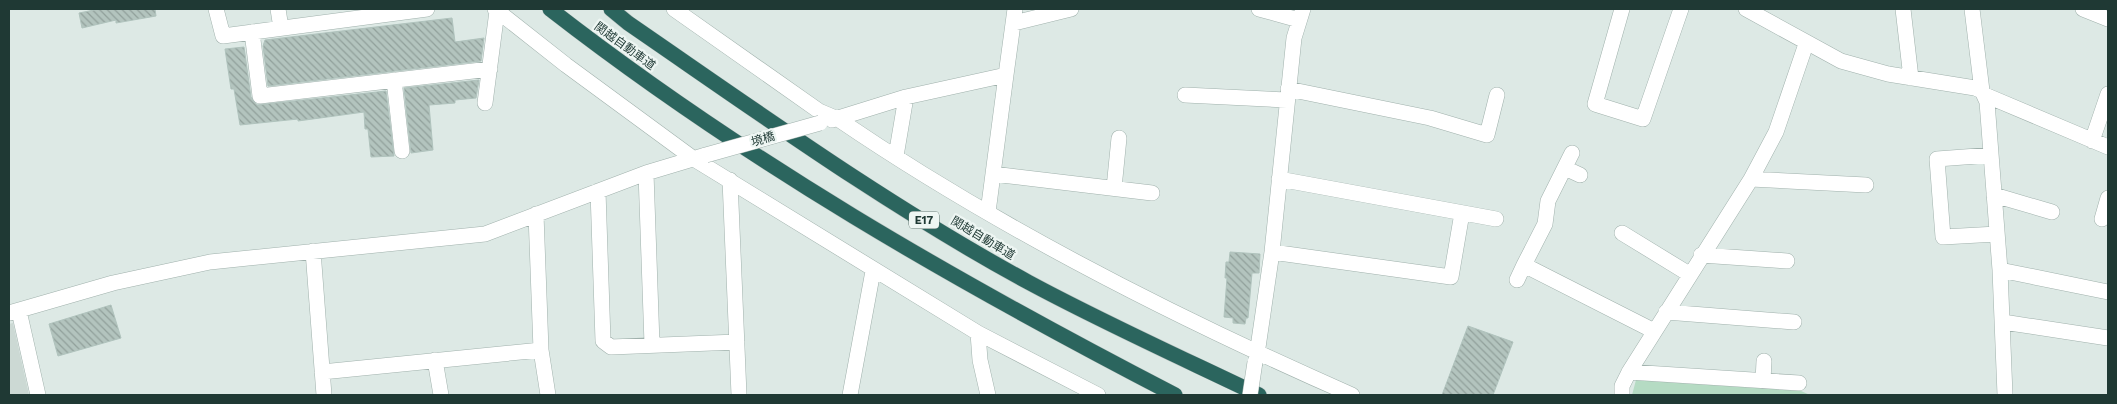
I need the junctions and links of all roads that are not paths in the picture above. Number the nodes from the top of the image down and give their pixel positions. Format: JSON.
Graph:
{"nodes":[{"id":1,"x":216,"y":9,"type":"edge"},
{"id":2,"x":278,"y":9,"type":"edge"},
{"id":3,"x":427,"y":9,"type":"edge"},
{"id":4,"x":550,"y":9,"type":"edge"},
{"id":5,"x":611,"y":9,"type":"edge"},
{"id":6,"x":674,"y":9,"type":"edge"},
{"id":7,"x":697,"y":9,"type":"edge"},
{"id":8,"x":1071,"y":9,"type":"edge"},
{"id":9,"x":1259,"y":9,"type":"edge"},
{"id":10,"x":1622,"y":9,"type":"edge"},
{"id":11,"x":1681,"y":9,"type":"edge"},
{"id":12,"x":1746,"y":9,"type":"edge"},
{"id":13,"x":1903,"y":9,"type":"edge"},
{"id":14,"x":1972,"y":9,"type":"edge"},
{"id":15,"x":2083,"y":9,"type":"edge"},
{"id":16,"x":496,"y":10,"type":"edge"},
{"id":17,"x":1301,"y":15,"type":"edge"},
{"id":18,"x":1014,"y":16,"type":"edge"},
{"id":19,"x":2108,"y":19,"type":"edge"},
{"id":20,"x":698,"y":25,"type":"junction"},
{"id":21,"x":281,"y":28,"type":"junction"},
{"id":22,"x":252,"y":32,"type":"junction"},
{"id":23,"x":1806,"y":44,"type":"junction"},
{"id":24,"x":490,"y":70,"type":"junction"},
{"id":25,"x":1006,"y":74,"type":"junction"},
{"id":26,"x":1911,"y":78,"type":"junction"},
{"id":27,"x":394,"y":80,"type":"junction"},
{"id":28,"x":1983,"y":93,"type":"junction"},
{"id":29,"x":2108,"y":94,"type":"edge"},
{"id":30,"x":1185,"y":95,"type":"dead end"},
{"id":31,"x":1287,"y":95,"type":"junction"},
{"id":32,"x":1497,"y":95,"type":"dead end"},
{"id":33,"x":906,"y":97,"type":"junction"},
{"id":34,"x":485,"y":103,"type":"dead end"},
{"id":35,"x":838,"y":118,"type":"junction"},
{"id":36,"x":1119,"y":138,"type":"dead end"},
{"id":37,"x":2092,"y":141,"type":"junction"},
{"id":38,"x":2108,"y":147,"type":"edge"},
{"id":39,"x":402,"y":151,"type":"dead end"},
{"id":40,"x":1572,"y":153,"type":"dead end"},
{"id":41,"x":1991,"y":155,"type":"junction"},
{"id":42,"x":896,"y":156,"type":"junction"},
{"id":43,"x":700,"y":157,"type":"junction"},
{"id":44,"x":1565,"y":168,"type":"junction"},
{"id":45,"x":646,"y":173,"type":"junction"},
{"id":46,"x":993,"y":174,"type":"junction"},
{"id":47,"x":1580,"y":175,"type":"dead end"},
{"id":48,"x":1279,"y":179,"type":"junction"},
{"id":49,"x":1751,"y":179,"type":"junction"},
{"id":50,"x":730,"y":180,"type":"junction"},
{"id":51,"x":1866,"y":185,"type":"dead end"},
{"id":52,"x":1114,"y":188,"type":"junction"},
{"id":53,"x":598,"y":191,"type":"junction"},
{"id":54,"x":1152,"y":193,"type":"dead end"},
{"id":55,"x":1994,"y":195,"type":"junction"},
{"id":56,"x":2108,"y":198,"type":"edge"},
{"id":57,"x":988,"y":212,"type":"junction"},
{"id":58,"x":2052,"y":212,"type":"dead end"},
{"id":59,"x":1462,"y":213,"type":"junction"},
{"id":60,"x":536,"y":214,"type":"junction"},
{"id":61,"x":1496,"y":219,"type":"dead end"},
{"id":62,"x":2102,"y":219,"type":"dead end"},
{"id":63,"x":1622,"y":233,"type":"dead end"},
{"id":64,"x":1998,"y":234,"type":"junction"},
{"id":65,"x":313,"y":251,"type":"junction"},
{"id":66,"x":1272,"y":252,"type":"junction"},
{"id":67,"x":1701,"y":255,"type":"junction"},
{"id":68,"x":1788,"y":262,"type":"dead end"},
{"id":69,"x":1524,"y":265,"type":"junction"},
{"id":70,"x":2000,"y":270,"type":"junction"},
{"id":71,"x":874,"y":271,"type":"junction"},
{"id":72,"x":1689,"y":274,"type":"junction"},
{"id":73,"x":1517,"y":280,"type":"dead end"},
{"id":74,"x":2108,"y":292,"type":"edge"},
{"id":75,"x":14,"y":312,"type":"edge"},
{"id":76,"x":1666,"y":312,"type":"junction"},
{"id":77,"x":1794,"y":322,"type":"dead end"},
{"id":78,"x":2003,"y":322,"type":"junction"},
{"id":79,"x":1654,"y":331,"type":"junction"},
{"id":80,"x":978,"y":333,"type":"junction"},
{"id":81,"x":2108,"y":338,"type":"edge"},
{"id":82,"x":736,"y":342,"type":"junction"},
{"id":83,"x":652,"y":344,"type":"junction"},
{"id":84,"x":541,"y":350,"type":"junction"},
{"id":85,"x":1256,"y":358,"type":"junction"},
{"id":86,"x":435,"y":360,"type":"junction"},
{"id":87,"x":1764,"y":361,"type":"dead end"},
{"id":88,"x":322,"y":372,"type":"junction"},
{"id":89,"x":1629,"y":372,"type":"junction"},
{"id":90,"x":1763,"y":381,"type":"junction"},
{"id":91,"x":1799,"y":383,"type":"dead end"},
{"id":92,"x":38,"y":395,"type":"edge"},
{"id":93,"x":324,"y":395,"type":"edge"},
{"id":94,"x":441,"y":395,"type":"edge"},
{"id":95,"x":548,"y":395,"type":"edge"},
{"id":96,"x":739,"y":395,"type":"edge"},
{"id":97,"x":850,"y":395,"type":"edge"},
{"id":98,"x":988,"y":395,"type":"edge"},
{"id":99,"x":1098,"y":395,"type":"edge"},
{"id":100,"x":1175,"y":395,"type":"edge"},
{"id":101,"x":1250,"y":395,"type":"edge"},
{"id":102,"x":1259,"y":395,"type":"edge"},
{"id":103,"x":1352,"y":395,"type":"edge"},
{"id":104,"x":1622,"y":395,"type":"edge"},
{"id":105,"x":2005,"y":395,"type":"edge"}],
"edges":[{"from":1,"to":22,"type":"street"},
{"from":2,"to":21,"type":"street"},
{"from":3,"to":21,"type":"street"},
{"from":4,"to":100,"type":"highway","name":"関越自動車道"},
{"from":5,"to":102,"type":"highway","name":"関越自動車道","number":"E17"},
{"from":6,"to":20,"type":"street"},
{"from":7,"to":20,"type":"street"},
{"from":8,"to":18,"type":"street"},
{"from":9,"to":17,"type":"street"},
{"from":10,"to":11,"type":"street"},
{"from":12,"to":23,"type":"street"},
{"from":13,"to":26,"type":"street"},
{"from":14,"to":28,"type":"street"},
{"from":15,"to":19,"type":"street"},
{"from":16,"to":24,"type":"street"},
{"from":16,"to":43,"type":"street"},
{"from":17,"to":31,"type":"street"},
{"from":18,"to":25,"type":"street"},
{"from":20,"to":35,"type":"street"},
{"from":21,"to":22,"type":"street"},
{"from":22,"to":27,"type":"street"},
{"from":23,"to":26,"type":"street"},
{"from":23,"to":49,"type":"street"},
{"from":24,"to":27,"type":"street"},
{"from":24,"to":34,"type":"street"},
{"from":25,"to":33,"type":"street","name":"境橋"},
{"from":25,"to":46,"type":"street"},
{"from":26,"to":28,"type":"street"},
{"from":27,"to":39,"type":"street"},
{"from":28,"to":37,"type":"street"},
{"from":28,"to":41,"type":"street"},
{"from":29,"to":37,"type":"street"},
{"from":30,"to":31,"type":"street"},
{"from":31,"to":32,"type":"street"},
{"from":31,"to":48,"type":"street"},
{"from":33,"to":35,"type":"street","name":"境橋"},
{"from":33,"to":42,"type":"street"},
{"from":35,"to":42,"type":"street"},
{"from":35,"to":43,"type":"street","name":"境橋","bridge":true},
{"from":36,"to":52,"type":"street"},
{"from":37,"to":38,"type":"street"},
{"from":40,"to":44,"type":"street"},
{"from":41,"to":55,"type":"street"},
{"from":41,"to":64,"type":"street"},
{"from":42,"to":57,"type":"street"},
{"from":43,"to":45,"type":"street","name":"境橋"},
{"from":43,"to":50,"type":"street"},
{"from":44,"to":47,"type":"street"},
{"from":44,"to":69,"type":"street"},
{"from":45,"to":53,"type":"street","name":"境橋"},
{"from":45,"to":83,"type":"street"},
{"from":46,"to":52,"type":"street"},
{"from":46,"to":57,"type":"street"},
{"from":48,"to":59,"type":"street"},
{"from":48,"to":66,"type":"street"},
{"from":49,"to":51,"type":"street"},
{"from":49,"to":67,"type":"street"},
{"from":50,"to":71,"type":"street"},
{"from":50,"to":82,"type":"street"},
{"from":52,"to":54,"type":"street"},
{"from":53,"to":60,"type":"street","name":"境橋"},
{"from":53,"to":83,"type":"street"},
{"from":55,"to":58,"type":"street"},
{"from":55,"to":64,"type":"street"},
{"from":56,"to":62,"type":"street"},
{"from":57,"to":85,"type":"street"},
{"from":59,"to":61,"type":"street"},
{"from":59,"to":66,"type":"street"},
{"from":60,"to":65,"type":"street","name":"境橋"},
{"from":60,"to":84,"type":"street"},
{"from":63,"to":72,"type":"street"},
{"from":64,"to":70,"type":"street"},
{"from":65,"to":75,"type":"street","name":"境橋"},
{"from":65,"to":88,"type":"street"},
{"from":66,"to":85,"type":"street"},
{"from":67,"to":68,"type":"street"},
{"from":67,"to":72,"type":"street"},
{"from":69,"to":73,"type":"street"},
{"from":69,"to":79,"type":"street"},
{"from":70,"to":74,"type":"street"},
{"from":70,"to":78,"type":"street"},
{"from":71,"to":80,"type":"street"},
{"from":71,"to":97,"type":"street"},
{"from":72,"to":76,"type":"street"},
{"from":75,"to":92,"type":"street"},
{"from":76,"to":77,"type":"street"},
{"from":76,"to":79,"type":"street"},
{"from":78,"to":81,"type":"street"},
{"from":78,"to":105,"type":"street"},
{"from":79,"to":89,"type":"street"},
{"from":80,"to":98,"type":"street"},
{"from":80,"to":99,"type":"street"},
{"from":82,"to":83,"type":"street"},
{"from":82,"to":96,"type":"street"},
{"from":84,"to":86,"type":"street"},
{"from":84,"to":95,"type":"street"},
{"from":85,"to":101,"type":"street","bridge":true},
{"from":85,"to":103,"type":"street"},
{"from":86,"to":88,"type":"street"},
{"from":86,"to":94,"type":"street"},
{"from":87,"to":90,"type":"street"},
{"from":88,"to":93,"type":"street"},
{"from":89,"to":90,"type":"street"},
{"from":89,"to":104,"type":"street"},
{"from":90,"to":91,"type":"street"}]}
